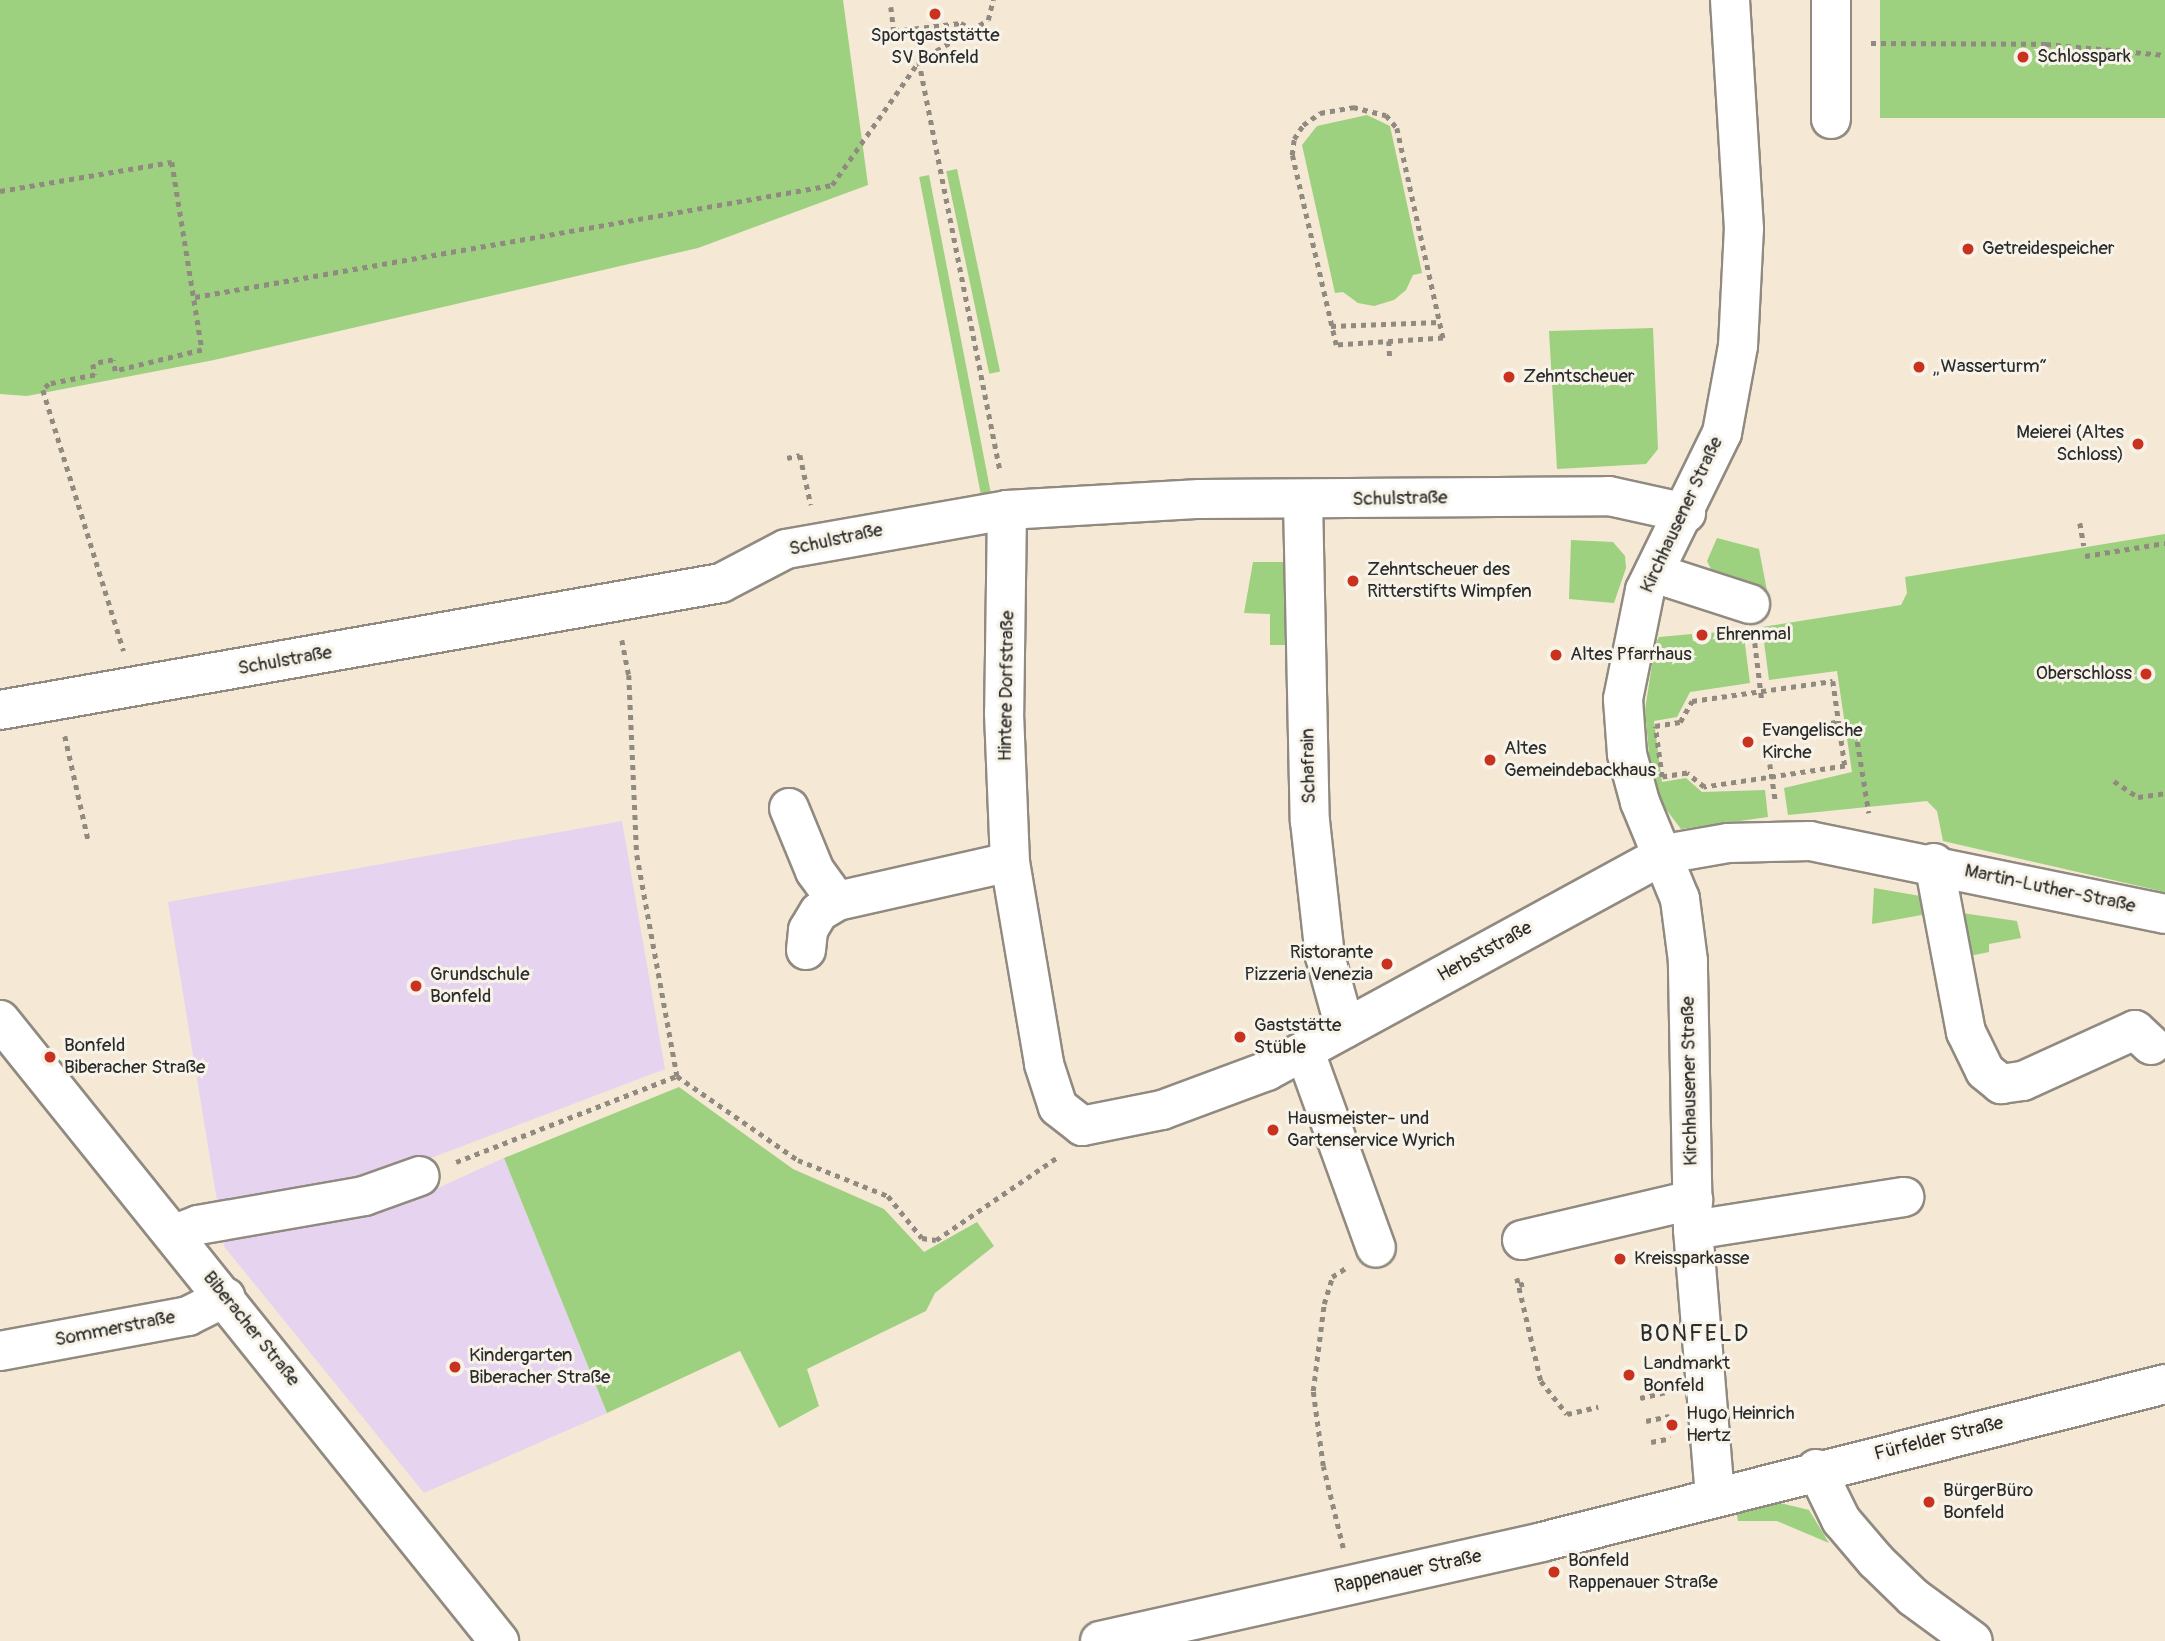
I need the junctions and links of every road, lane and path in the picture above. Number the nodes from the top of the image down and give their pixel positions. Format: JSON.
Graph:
{"nodes":[{"id":1,"x":993,"y":0,"type":"edge"},
{"id":2,"x":1730,"y":0,"type":"edge"},
{"id":3,"x":1831,"y":0,"type":"edge"},
{"id":4,"x":891,"y":8,"type":"dead end"},
{"id":5,"x":973,"y":30,"type":"junction"},
{"id":6,"x":1832,"y":44,"type":"junction"},
{"id":7,"x":2165,"y":55,"type":"edge"},
{"id":8,"x":919,"y":61,"type":"junction"},
{"id":9,"x":1831,"y":119,"type":"dead end"},
{"id":10,"x":0,"y":191,"type":"edge"},
{"id":11,"x":195,"y":297,"type":"junction"},
{"id":12,"x":1440,"y":322,"type":"junction"},
{"id":13,"x":1331,"y":326,"type":"junction"},
{"id":14,"x":1389,"y":341,"type":"junction"},
{"id":15,"x":1390,"y":360,"type":"dead end"},
{"id":16,"x":787,"y":458,"type":"dead end"},
{"id":17,"x":1303,"y":500,"type":"junction"},
{"id":18,"x":1007,"y":510,"type":"junction"},
{"id":19,"x":1686,"y":513,"type":"junction"},
{"id":20,"x":2080,"y":523,"type":"dead end"},
{"id":21,"x":819,"y":540,"type":"junction"},
{"id":22,"x":2165,"y":543,"type":"edge"},
{"id":23,"x":2084,"y":547,"type":"dead end"},
{"id":24,"x":2085,"y":556,"type":"dead end"},
{"id":25,"x":1654,"y":573,"type":"junction"},
{"id":26,"x":616,"y":603,"type":"junction"},
{"id":27,"x":1752,"y":622,"type":"joint"},
{"id":28,"x":127,"y":661,"type":"dead end"},
{"id":29,"x":1760,"y":691,"type":"junction"},
{"id":30,"x":1762,"y":701,"type":"dead end"},
{"id":31,"x":0,"y":710,"type":"edge"},
{"id":32,"x":1839,"y":721,"type":"junction"},
{"id":33,"x":1831,"y":723,"type":"dead end"},
{"id":34,"x":64,"y":732,"type":"dead end"},
{"id":35,"x":1841,"y":734,"type":"junction"},
{"id":36,"x":1770,"y":764,"type":"dead end"},
{"id":37,"x":1772,"y":777,"type":"junction"},
{"id":38,"x":81,"y":781,"type":"dead end"},
{"id":39,"x":2114,"y":781,"type":"dead end"},
{"id":40,"x":74,"y":783,"type":"junction"},
{"id":41,"x":1774,"y":789,"type":"dead end"},
{"id":42,"x":2165,"y":793,"type":"edge"},
{"id":43,"x":789,"y":808,"type":"dead end"},
{"id":44,"x":1869,"y":818,"type":"dead end"},
{"id":45,"x":88,"y":839,"type":"dead end"},
{"id":46,"x":1665,"y":854,"type":"junction"},
{"id":47,"x":1010,"y":862,"type":"junction"},
{"id":48,"x":1934,"y":863,"type":"junction"},
{"id":49,"x":837,"y":901,"type":"junction"},
{"id":50,"x":2165,"y":914,"type":"edge"},
{"id":51,"x":806,"y":950,"type":"dead end"},
{"id":52,"x":0,"y":1020,"type":"edge"},
{"id":53,"x":1346,"y":1028,"type":"junction"},
{"id":54,"x":2151,"y":1045,"type":"dead end"},
{"id":55,"x":1305,"y":1052,"type":"junction"},
{"id":56,"x":677,"y":1076,"type":"junction"},
{"id":57,"x":1076,"y":1136,"type":"junction"},
{"id":58,"x":420,"y":1177,"type":"joint"},
{"id":59,"x":1905,"y":1197,"type":"dead end"},
{"id":60,"x":1693,"y":1215,"type":"junction"},
{"id":61,"x":175,"y":1234,"type":"junction"},
{"id":62,"x":1376,"y":1248,"type":"joint"},
{"id":63,"x":1519,"y":1256,"type":"joint"},
{"id":64,"x":1526,"y":1283,"type":"dead end"},
{"id":65,"x":1519,"y":1285,"type":"junction"},
{"id":66,"x":226,"y":1297,"type":"junction"},
{"id":67,"x":0,"y":1351,"type":"edge"},
{"id":68,"x":2165,"y":1384,"type":"edge"},
{"id":69,"x":1671,"y":1391,"type":"dead end"},
{"id":70,"x":1640,"y":1398,"type":"dead end"},
{"id":71,"x":1598,"y":1407,"type":"dead end"},
{"id":72,"x":1661,"y":1417,"type":"dead end"},
{"id":73,"x":1646,"y":1422,"type":"dead end"},
{"id":74,"x":1816,"y":1469,"type":"junction"},
{"id":75,"x":1715,"y":1497,"type":"junction"},
{"id":76,"x":1346,"y":1562,"type":"dead end"},
{"id":77,"x":499,"y":1641,"type":"edge"},
{"id":78,"x":1100,"y":1641,"type":"edge"},
{"id":79,"x":1973,"y":1641,"type":"edge"}],
"edges":[{"from":1,"to":5,"type":"path"},
{"from":2,"to":19,"type":"street","name":"Kirchhausener Straße"},
{"from":3,"to":6,"type":"street"},
{"from":4,"to":5,"type":"path"},
{"from":5,"to":8,"type":"path"},
{"from":6,"to":7,"type":"path"},
{"from":6,"to":9,"type":"street"},
{"from":8,"to":11,"type":"path"},
{"from":8,"to":18,"type":"path"},
{"from":10,"to":11,"type":"path"},
{"from":11,"to":28,"type":"path"},
{"from":12,"to":13,"type":"path"},
{"from":12,"to":13,"type":"path"},
{"from":12,"to":14,"type":"path"},
{"from":13,"to":14,"type":"path"},
{"from":14,"to":15,"type":"path"},
{"from":16,"to":21,"type":"path"},
{"from":17,"to":18,"type":"street","name":"Schulstraße"},
{"from":17,"to":19,"type":"street","name":"Schulstraße"},
{"from":17,"to":53,"type":"street","name":"Schafrain"},
{"from":18,"to":21,"type":"street","name":"Schulstraße"},
{"from":18,"to":47,"type":"street","name":"Hintere Dorfstraße"},
{"from":19,"to":25,"type":"street","name":"Kirchhausener Straße"},
{"from":20,"to":23,"type":"path"},
{"from":21,"to":26,"type":"street","name":"Schulstraße"},
{"from":22,"to":24,"type":"path"},
{"from":25,"to":27,"type":"street"},
{"from":25,"to":46,"type":"street","name":"Kirchhausener Straße"},
{"from":26,"to":31,"type":"street","name":"Schulstraße"},
{"from":26,"to":56,"type":"path"},
{"from":27,"to":29,"type":"path"},
{"from":29,"to":30,"type":"path"},
{"from":29,"to":32,"type":"path"},
{"from":29,"to":37,"type":"path"},
{"from":32,"to":33,"type":"path"},
{"from":32,"to":35,"type":"path"},
{"from":34,"to":40,"type":"path"},
{"from":35,"to":37,"type":"path"},
{"from":35,"to":44,"type":"path"},
{"from":36,"to":37,"type":"path"},
{"from":37,"to":41,"type":"path"},
{"from":38,"to":40,"type":"path"},
{"from":39,"to":42,"type":"path"},
{"from":40,"to":45,"type":"path"},
{"from":43,"to":49,"type":"street"},
{"from":46,"to":48,"type":"street","name":"Martin-Luther-Straße"},
{"from":46,"to":53,"type":"street","name":"Herbststraße"},
{"from":46,"to":60,"type":"street","name":"Kirchhausener Straße"},
{"from":47,"to":49,"type":"street"},
{"from":47,"to":57,"type":"street","name":"Hintere Dorfstraße"},
{"from":48,"to":50,"type":"street","name":"Martin-Luther-Straße"},
{"from":48,"to":54,"type":"street","name":"Martin-Luther-Straße"},
{"from":49,"to":51,"type":"street"},
{"from":52,"to":61,"type":"street","name":"Biberacher Straße"},
{"from":53,"to":55,"type":"street","name":"Herbststraße"},
{"from":55,"to":57,"type":"street","name":"Herbststraße"},
{"from":55,"to":62,"type":"street"},
{"from":56,"to":57,"type":"path"},
{"from":56,"to":58,"type":"path"},
{"from":58,"to":61,"type":"street"},
{"from":59,"to":60,"type":"street"},
{"from":60,"to":63,"type":"street"},
{"from":60,"to":75,"type":"street","name":"Kirchhausener Straße"},
{"from":61,"to":66,"type":"street","name":"Biberacher Straße"},
{"from":62,"to":76,"type":"path"},
{"from":63,"to":65,"type":"path"},
{"from":64,"to":65,"type":"path"},
{"from":65,"to":71,"type":"path"},
{"from":66,"to":67,"type":"street","name":"Sommerstraße"},
{"from":66,"to":77,"type":"street","name":"Biberacher Straße"},
{"from":68,"to":74,"type":"street","name":"Fürfelder Straße"},
{"from":69,"to":70,"type":"path"},
{"from":72,"to":73,"type":"path"},
{"from":74,"to":75,"type":"street","name":"Fürfelder Straße"},
{"from":74,"to":79,"type":"street"},
{"from":75,"to":78,"type":"street","name":"Rappenauer Straße"}]}
